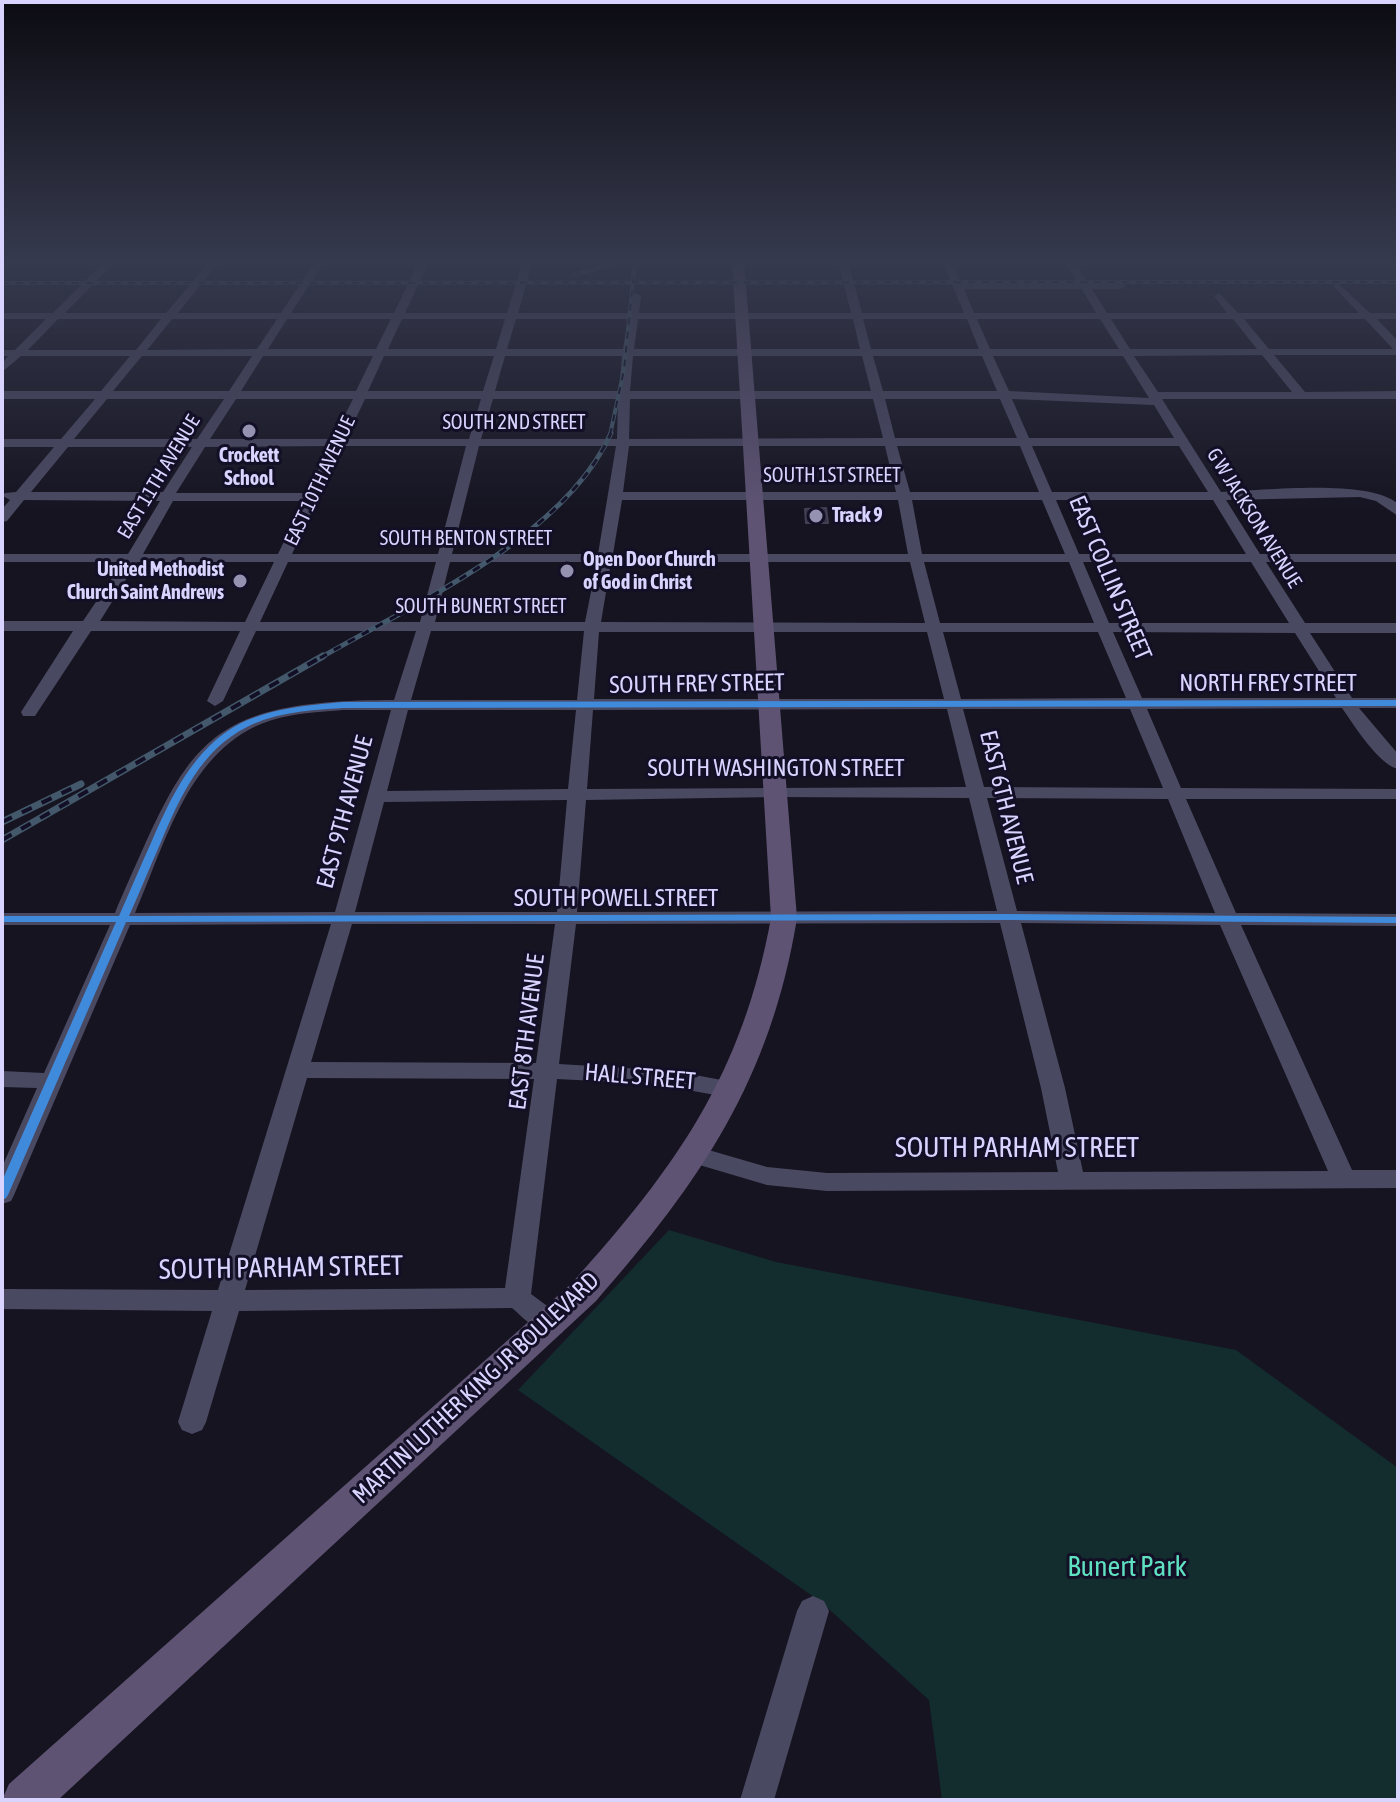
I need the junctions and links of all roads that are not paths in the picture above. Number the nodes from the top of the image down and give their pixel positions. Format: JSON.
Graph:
{"nodes":[{"id":1,"x":26,"y":345,"type":"edge"},
{"id":2,"x":146,"y":345,"type":"edge"},
{"id":3,"x":266,"y":345,"type":"edge"},
{"id":4,"x":385,"y":345,"type":"edge"},
{"id":5,"x":504,"y":345,"type":"edge"},
{"id":6,"x":630,"y":345,"type":"edge"},
{"id":7,"x":744,"y":345,"type":"edge"},
{"id":8,"x":864,"y":345,"type":"edge"},
{"id":9,"x":984,"y":345,"type":"edge"},
{"id":10,"x":1123,"y":345,"type":"edge"},
{"id":11,"x":1258,"y":345,"type":"edge"},
{"id":12,"x":1398,"y":350,"type":"edge"},
{"id":13,"x":1127,"y":352,"type":"junction"},
{"id":14,"x":1264,"y":352,"type":"junction"},
{"id":15,"x":2,"y":353,"type":"edge"},
{"id":16,"x":18,"y":353,"type":"junction"},
{"id":17,"x":629,"y":353,"type":"junction"},
{"id":18,"x":745,"y":353,"type":"junction"},
{"id":19,"x":866,"y":353,"type":"junction"},
{"id":20,"x":987,"y":353,"type":"junction"},
{"id":21,"x":139,"y":354,"type":"junction"},
{"id":22,"x":260,"y":354,"type":"junction"},
{"id":23,"x":381,"y":354,"type":"junction"},
{"id":24,"x":501,"y":354,"type":"junction"},
{"id":25,"x":2,"y":369,"type":"edge"},
{"id":26,"x":2,"y":395,"type":"edge"},
{"id":27,"x":104,"y":395,"type":"junction"},
{"id":28,"x":233,"y":395,"type":"junction"},
{"id":29,"x":361,"y":395,"type":"junction"},
{"id":30,"x":488,"y":395,"type":"junction"},
{"id":31,"x":624,"y":395,"type":"junction"},
{"id":32,"x":748,"y":395,"type":"junction"},
{"id":33,"x":877,"y":395,"type":"junction"},
{"id":34,"x":1005,"y":395,"type":"junction"},
{"id":35,"x":1301,"y":395,"type":"junction"},
{"id":36,"x":1398,"y":395,"type":"edge"},
{"id":37,"x":1156,"y":399,"type":"junction"},
{"id":38,"x":751,"y":442,"type":"junction"},
{"id":39,"x":889,"y":442,"type":"junction"},
{"id":40,"x":1025,"y":442,"type":"junction"},
{"id":41,"x":1182,"y":442,"type":"junction"},
{"id":42,"x":2,"y":443,"type":"edge"},
{"id":43,"x":64,"y":443,"type":"junction"},
{"id":44,"x":475,"y":443,"type":"junction"},
{"id":45,"x":623,"y":443,"type":"junction"},
{"id":46,"x":200,"y":444,"type":"junction"},
{"id":47,"x":338,"y":444,"type":"junction"},
{"id":48,"x":2,"y":496,"type":"edge"},
{"id":49,"x":20,"y":496,"type":"junction"},
{"id":50,"x":616,"y":496,"type":"junction"},
{"id":51,"x":754,"y":496,"type":"junction"},
{"id":52,"x":904,"y":496,"type":"junction"},
{"id":53,"x":1049,"y":496,"type":"junction"},
{"id":54,"x":1218,"y":496,"type":"junction"},
{"id":55,"x":168,"y":497,"type":"junction"},
{"id":56,"x":313,"y":497,"type":"junction"},
{"id":57,"x":1398,"y":512,"type":"edge"},
{"id":58,"x":2,"y":518,"type":"edge"},
{"id":59,"x":2,"y":558,"type":"edge"},
{"id":60,"x":133,"y":558,"type":"junction"},
{"id":61,"x":443,"y":558,"type":"junction"},
{"id":62,"x":759,"y":558,"type":"junction"},
{"id":63,"x":916,"y":558,"type":"junction"},
{"id":64,"x":1074,"y":558,"type":"junction"},
{"id":65,"x":1255,"y":558,"type":"junction"},
{"id":66,"x":1398,"y":558,"type":"edge"},
{"id":67,"x":283,"y":559,"type":"junction"},
{"id":68,"x":605,"y":559,"type":"junction"},
{"id":69,"x":2,"y":626,"type":"edge"},
{"id":70,"x":87,"y":626,"type":"junction"},
{"id":71,"x":935,"y":626,"type":"junction"},
{"id":72,"x":251,"y":627,"type":"junction"},
{"id":73,"x":425,"y":627,"type":"junction"},
{"id":74,"x":592,"y":627,"type":"junction"},
{"id":75,"x":766,"y":627,"type":"junction"},
{"id":76,"x":1103,"y":628,"type":"junction"},
{"id":77,"x":1300,"y":628,"type":"junction"},
{"id":78,"x":1398,"y":628,"type":"edge"},
{"id":79,"x":215,"y":701,"type":"dead end"},
{"id":80,"x":771,"y":703,"type":"junction"},
{"id":81,"x":1139,"y":703,"type":"junction"},
{"id":82,"x":1347,"y":703,"type":"junction"},
{"id":83,"x":1398,"y":703,"type":"edge"},
{"id":84,"x":956,"y":704,"type":"junction"},
{"id":85,"x":400,"y":705,"type":"junction"},
{"id":86,"x":585,"y":705,"type":"junction"},
{"id":87,"x":29,"y":712,"type":"dead end"},
{"id":88,"x":1398,"y":764,"type":"edge"},
{"id":89,"x":977,"y":791,"type":"junction"},
{"id":90,"x":776,"y":792,"type":"junction"},
{"id":91,"x":1176,"y":792,"type":"junction"},
{"id":92,"x":579,"y":794,"type":"junction"},
{"id":93,"x":1398,"y":794,"type":"edge"},
{"id":94,"x":376,"y":797,"type":"junction"},
{"id":95,"x":1008,"y":917,"type":"junction"},
{"id":96,"x":121,"y":918,"type":"junction"},
{"id":97,"x":784,"y":918,"type":"junction"},
{"id":98,"x":2,"y":919,"type":"edge"},
{"id":99,"x":566,"y":919,"type":"junction"},
{"id":100,"x":343,"y":920,"type":"junction"},
{"id":101,"x":1398,"y":920,"type":"edge"},
{"id":102,"x":1229,"y":921,"type":"junction"},
{"id":103,"x":297,"y":1070,"type":"junction"},
{"id":104,"x":546,"y":1071,"type":"junction"},
{"id":105,"x":2,"y":1079,"type":"edge"},
{"id":106,"x":52,"y":1081,"type":"junction"},
{"id":107,"x":732,"y":1090,"type":"junction"},
{"id":108,"x":695,"y":1155,"type":"junction"},
{"id":109,"x":1072,"y":1179,"type":"junction"},
{"id":110,"x":1344,"y":1179,"type":"junction"},
{"id":111,"x":1398,"y":1179,"type":"edge"},
{"id":112,"x":2,"y":1195,"type":"edge"},
{"id":113,"x":517,"y":1298,"type":"junction"},
{"id":114,"x":2,"y":1299,"type":"edge"},
{"id":115,"x":230,"y":1301,"type":"junction"},
{"id":116,"x":552,"y":1325,"type":"junction"},
{"id":117,"x":192,"y":1422,"type":"dead end"},
{"id":118,"x":813,"y":1611,"type":"dead end"},
{"id":119,"x":25,"y":1800,"type":"edge"},
{"id":120,"x":757,"y":1800,"type":"edge"}],
"edges":[{"from":1,"to":16,"type":"street"},
{"from":2,"to":21,"type":"street"},
{"from":3,"to":22,"type":"street","name":"EAST 11TH AVENUE"},
{"from":4,"to":23,"type":"street","name":"EAST 10TH AVENUE"},
{"from":5,"to":24,"type":"street","name":"EAST 9TH AVENUE"},
{"from":6,"to":17,"type":"street","name":"EAST 8TH AVENUE"},
{"from":7,"to":18,"type":"main road","name":"MARTIN LUTHER KING JR BOULEVARD"},
{"from":8,"to":19,"type":"street","name":"EAST 6TH AVENUE"},
{"from":9,"to":20,"type":"street","name":"EAST COLLIN STREET"},
{"from":10,"to":13,"type":"street","name":"G W JACKSON AVENUE"},
{"from":11,"to":14,"type":"street"},
{"from":12,"to":14,"type":"street"},
{"from":13,"to":14,"type":"street"},
{"from":13,"to":20,"type":"street"},
{"from":13,"to":37,"type":"street","name":"G W JACKSON AVENUE"},
{"from":14,"to":35,"type":"street"},
{"from":15,"to":16,"type":"street"},
{"from":16,"to":21,"type":"street"},
{"from":16,"to":25,"type":"street"},
{"from":17,"to":18,"type":"street"},
{"from":17,"to":24,"type":"street"},
{"from":17,"to":31,"type":"street","name":"EAST 8TH AVENUE"},
{"from":18,"to":19,"type":"street"},
{"from":18,"to":32,"type":"main road","name":"MARTIN LUTHER KING JR BOULEVARD"},
{"from":19,"to":20,"type":"street"},
{"from":19,"to":33,"type":"street","name":"EAST 6TH AVENUE"},
{"from":20,"to":34,"type":"street","name":"EAST COLLIN STREET"},
{"from":21,"to":22,"type":"street"},
{"from":21,"to":27,"type":"street"},
{"from":22,"to":23,"type":"street"},
{"from":22,"to":28,"type":"street","name":"EAST 11TH AVENUE"},
{"from":23,"to":24,"type":"street"},
{"from":23,"to":29,"type":"street","name":"EAST 10TH AVENUE"},
{"from":24,"to":30,"type":"street","name":"EAST 9TH AVENUE"},
{"from":26,"to":27,"type":"street"},
{"from":27,"to":28,"type":"street"},
{"from":27,"to":43,"type":"street"},
{"from":28,"to":29,"type":"street"},
{"from":28,"to":46,"type":"street","name":"EAST 11TH AVENUE"},
{"from":29,"to":30,"type":"street"},
{"from":29,"to":47,"type":"street","name":"EAST 10TH AVENUE"},
{"from":30,"to":31,"type":"street"},
{"from":30,"to":44,"type":"street","name":"EAST 9TH AVENUE"},
{"from":31,"to":32,"type":"street"},
{"from":31,"to":45,"type":"street","name":"EAST 8TH AVENUE"},
{"from":32,"to":33,"type":"street"},
{"from":32,"to":38,"type":"main road","name":"MARTIN LUTHER KING JR BOULEVARD"},
{"from":33,"to":34,"type":"street"},
{"from":33,"to":39,"type":"street","name":"EAST 6TH AVENUE"},
{"from":34,"to":37,"type":"street"},
{"from":34,"to":40,"type":"street","name":"EAST COLLIN STREET"},
{"from":35,"to":36,"type":"street"},
{"from":35,"to":37,"type":"street"},
{"from":37,"to":41,"type":"street","name":"G W JACKSON AVENUE"},
{"from":38,"to":39,"type":"street","name":"SOUTH 2ND STREET"},
{"from":38,"to":45,"type":"street","name":"SOUTH 2ND STREET"},
{"from":38,"to":51,"type":"main road","name":"MARTIN LUTHER KING JR BOULEVARD"},
{"from":39,"to":40,"type":"street","name":"SOUTH 2ND STREET"},
{"from":39,"to":52,"type":"street","name":"EAST 6TH AVENUE"},
{"from":40,"to":41,"type":"street","name":"SOUTH 2ND STREET"},
{"from":40,"to":53,"type":"street","name":"EAST COLLIN STREET"},
{"from":41,"to":54,"type":"street","name":"G W JACKSON AVENUE"},
{"from":42,"to":43,"type":"street","name":"SOUTH 2ND STREET"},
{"from":43,"to":46,"type":"street","name":"SOUTH 2ND STREET"},
{"from":43,"to":49,"type":"street"},
{"from":44,"to":45,"type":"street","name":"SOUTH 2ND STREET"},
{"from":44,"to":47,"type":"street","name":"SOUTH 2ND STREET"},
{"from":44,"to":61,"type":"street","name":"EAST 9TH AVENUE"},
{"from":45,"to":50,"type":"street","name":"EAST 8TH AVENUE"},
{"from":46,"to":47,"type":"street","name":"SOUTH 2ND STREET"},
{"from":46,"to":55,"type":"street","name":"EAST 11TH AVENUE"},
{"from":47,"to":56,"type":"street","name":"EAST 10TH AVENUE"},
{"from":48,"to":49,"type":"street"},
{"from":49,"to":55,"type":"street"},
{"from":49,"to":58,"type":"street"},
{"from":50,"to":51,"type":"street","name":"SOUTH 1ST STREET"},
{"from":50,"to":68,"type":"street","name":"EAST 8TH AVENUE"},
{"from":51,"to":52,"type":"street","name":"SOUTH 1ST STREET"},
{"from":51,"to":62,"type":"main road","name":"MARTIN LUTHER KING JR BOULEVARD"},
{"from":52,"to":53,"type":"street","name":"SOUTH 1ST STREET"},
{"from":52,"to":63,"type":"street","name":"EAST 6TH AVENUE"},
{"from":53,"to":54,"type":"street","name":"SOUTH 1ST STREET"},
{"from":53,"to":64,"type":"street","name":"EAST COLLIN STREET"},
{"from":54,"to":57,"type":"street","name":"SOUTH 1ST STREET"},
{"from":54,"to":65,"type":"street","name":"G W JACKSON AVENUE"},
{"from":55,"to":56,"type":"street"},
{"from":55,"to":60,"type":"street","name":"EAST 11TH AVENUE"},
{"from":56,"to":67,"type":"street","name":"EAST 10TH AVENUE"},
{"from":59,"to":60,"type":"street","name":"SOUTH BENTON STREET"},
{"from":60,"to":67,"type":"street","name":"SOUTH BENTON STREET"},
{"from":60,"to":70,"type":"street","name":"EAST 11TH AVENUE"},
{"from":61,"to":67,"type":"street","name":"SOUTH BENTON STREET"},
{"from":61,"to":68,"type":"street","name":"SOUTH BENTON STREET"},
{"from":61,"to":73,"type":"street","name":"EAST 9TH AVENUE"},
{"from":62,"to":63,"type":"street","name":"SOUTH BENTON STREET"},
{"from":62,"to":68,"type":"street","name":"SOUTH BENTON STREET"},
{"from":62,"to":75,"type":"main road","name":"MARTIN LUTHER KING JR BOULEVARD"},
{"from":63,"to":64,"type":"street","name":"SOUTH BENTON STREET"},
{"from":63,"to":71,"type":"street","name":"EAST 6TH AVENUE"},
{"from":64,"to":65,"type":"street","name":"SOUTH BENTON STREET"},
{"from":64,"to":76,"type":"street","name":"EAST COLLIN STREET"},
{"from":65,"to":66,"type":"street","name":"SOUTH BENTON STREET"},
{"from":65,"to":77,"type":"street","name":"G W JACKSON AVENUE"},
{"from":67,"to":72,"type":"street","name":"EAST 10TH AVENUE"},
{"from":68,"to":74,"type":"street","name":"EAST 8TH AVENUE"},
{"from":69,"to":70,"type":"street","name":"SOUTH BUNERT STREET"},
{"from":70,"to":72,"type":"street","name":"SOUTH BUNERT STREET"},
{"from":70,"to":87,"type":"street","name":"EAST 11TH AVENUE"},
{"from":71,"to":75,"type":"street","name":"SOUTH BUNERT STREET"},
{"from":71,"to":76,"type":"street","name":"SOUTH BUNERT STREET"},
{"from":71,"to":84,"type":"street","name":"EAST 6TH AVENUE"},
{"from":72,"to":73,"type":"street","name":"SOUTH BUNERT STREET"},
{"from":72,"to":79,"type":"street","name":"EAST 10TH AVENUE"},
{"from":73,"to":74,"type":"street","name":"SOUTH BUNERT STREET"},
{"from":73,"to":85,"type":"street","name":"EAST 9TH AVENUE"},
{"from":74,"to":75,"type":"street","name":"SOUTH BUNERT STREET"},
{"from":74,"to":86,"type":"street","name":"EAST 8TH AVENUE"},
{"from":75,"to":80,"type":"main road","name":"MARTIN LUTHER KING JR BOULEVARD"},
{"from":76,"to":77,"type":"street","name":"SOUTH BUNERT STREET"},
{"from":76,"to":81,"type":"street","name":"EAST COLLIN STREET"},
{"from":77,"to":78,"type":"street","name":"SOUTH BUNERT STREET"},
{"from":77,"to":82,"type":"street","name":"G W JACKSON AVENUE"},
{"from":80,"to":84,"type":"street","name":"SOUTH FREY STREET"},
{"from":80,"to":86,"type":"street","name":"SOUTH FREY STREET"},
{"from":80,"to":90,"type":"main road","name":"MARTIN LUTHER KING JR BOULEVARD"},
{"from":81,"to":82,"type":"street","name":"NORTH FREY STREET"},
{"from":81,"to":84,"type":"street","name":"SOUTH FREY STREET"},
{"from":81,"to":91,"type":"street","name":"EAST COLLIN STREET"},
{"from":82,"to":83,"type":"street","name":"NORTH FREY STREET"},
{"from":82,"to":88,"type":"street","name":"G W JACKSON AVENUE"},
{"from":84,"to":89,"type":"street","name":"EAST 6TH AVENUE"},
{"from":85,"to":86,"type":"street","name":"SOUTH FREY STREET"},
{"from":85,"to":94,"type":"street","name":"EAST 9TH AVENUE"},
{"from":85,"to":96,"type":"street","name":"SOUTH FREY STREET"},
{"from":86,"to":92,"type":"street","name":"EAST 8TH AVENUE"},
{"from":89,"to":90,"type":"street","name":"SOUTH WASHINGTON STREET"},
{"from":89,"to":91,"type":"street","name":"SOUTH WASHINGTON STREET"},
{"from":89,"to":95,"type":"street","name":"EAST 6TH AVENUE"},
{"from":90,"to":92,"type":"street","name":"SOUTH WASHINGTON STREET"},
{"from":90,"to":97,"type":"main road","name":"MARTIN LUTHER KING JR BOULEVARD"},
{"from":91,"to":93,"type":"street","name":"SOUTH WASHINGTON STREET"},
{"from":91,"to":102,"type":"street","name":"EAST COLLIN STREET"},
{"from":92,"to":94,"type":"street","name":"SOUTH WASHINGTON STREET"},
{"from":92,"to":99,"type":"street","name":"EAST 8TH AVENUE"},
{"from":94,"to":100,"type":"street","name":"EAST 9TH AVENUE"},
{"from":95,"to":97,"type":"street","name":"SOUTH POWELL STREET"},
{"from":95,"to":102,"type":"street","name":"SOUTH POWELL STREET"},
{"from":95,"to":109,"type":"street","name":"EAST 6TH AVENUE"},
{"from":96,"to":98,"type":"street","name":"SOUTH POWELL STREET"},
{"from":96,"to":100,"type":"street","name":"SOUTH POWELL STREET"},
{"from":96,"to":106,"type":"street"},
{"from":97,"to":99,"type":"street","name":"SOUTH POWELL STREET"},
{"from":97,"to":107,"type":"main road","name":"MARTIN LUTHER KING JR BOULEVARD"},
{"from":99,"to":100,"type":"street","name":"SOUTH POWELL STREET"},
{"from":99,"to":104,"type":"street","name":"EAST 8TH AVENUE"},
{"from":100,"to":103,"type":"street","name":"EAST 9TH AVENUE"},
{"from":101,"to":102,"type":"street","name":"SOUTH POWELL STREET"},
{"from":102,"to":110,"type":"street","name":"EAST COLLIN STREET"},
{"from":103,"to":104,"type":"street","name":"HALL STREET"},
{"from":103,"to":115,"type":"street","name":"EAST 9TH AVENUE"},
{"from":104,"to":107,"type":"street","name":"HALL STREET"},
{"from":104,"to":113,"type":"street","name":"EAST 8TH AVENUE"},
{"from":105,"to":106,"type":"street"},
{"from":106,"to":112,"type":"street"},
{"from":107,"to":108,"type":"main road","name":"MARTIN LUTHER KING JR BOULEVARD"},
{"from":108,"to":109,"type":"street","name":"SOUTH PARHAM STREET"},
{"from":108,"to":116,"type":"main road","name":"MARTIN LUTHER KING JR BOULEVARD"},
{"from":109,"to":110,"type":"street","name":"SOUTH PARHAM STREET"},
{"from":110,"to":111,"type":"street","name":"SOUTH PARHAM STREET"},
{"from":113,"to":115,"type":"street","name":"SOUTH PARHAM STREET"},
{"from":113,"to":116,"type":"street"},
{"from":114,"to":115,"type":"street","name":"SOUTH PARHAM STREET"},
{"from":115,"to":117,"type":"street","name":"EAST 9TH AVENUE"},
{"from":116,"to":119,"type":"main road","name":"MARTIN LUTHER KING JR BOULEVARD"},
{"from":118,"to":120,"type":"street"}]}
